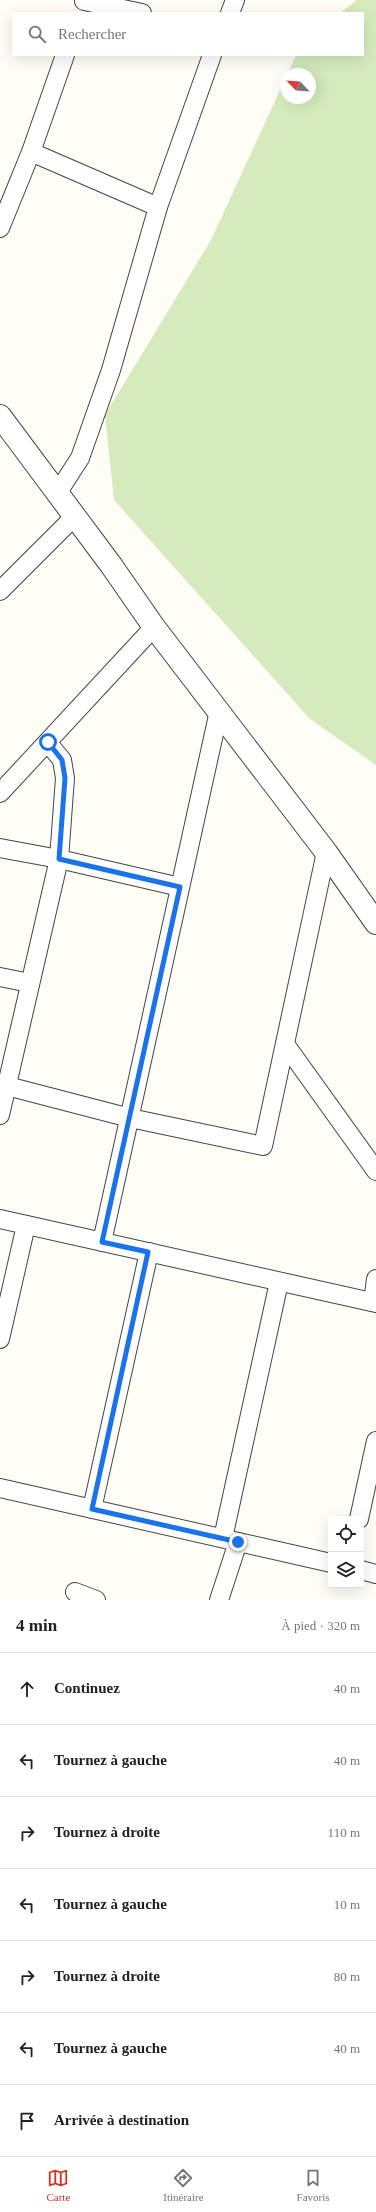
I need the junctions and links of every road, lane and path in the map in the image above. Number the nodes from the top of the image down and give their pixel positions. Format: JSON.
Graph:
{"nodes":[{"id":1,"x":235,"y":0,"type":"edge"},
{"id":2,"x":83,"y":5,"type":"edge"},
{"id":3,"x":135,"y":12,"type":"edge"},
{"id":4,"x":230,"y":12,"type":"edge"},
{"id":5,"x":65,"y":56,"type":"edge"},
{"id":6,"x":212,"y":56,"type":"edge"},
{"id":7,"x":31,"y":152,"type":"junction"},
{"id":8,"x":158,"y":207,"type":"junction"},
{"id":9,"x":0,"y":228,"type":"edge"},
{"id":10,"x":0,"y":416,"type":"edge"},
{"id":11,"x":58,"y":492,"type":"junction"},
{"id":12,"x":75,"y":516,"type":"junction"},
{"id":13,"x":0,"y":591,"type":"edge"},
{"id":14,"x":154,"y":627,"type":"junction"},
{"id":15,"x":219,"y":711,"type":"junction"},
{"id":16,"x":48,"y":742,"type":"junction"},
{"id":17,"x":0,"y":793,"type":"edge"},
{"id":18,"x":0,"y":848,"type":"edge"},
{"id":19,"x":326,"y":852,"type":"junction"},
{"id":20,"x":59,"y":859,"type":"junction"},
{"id":21,"x":180,"y":887,"type":"junction"},
{"id":22,"x":376,"y":923,"type":"edge"},
{"id":23,"x":0,"y":977,"type":"edge"},
{"id":24,"x":30,"y":983,"type":"junction"},
{"id":25,"x":285,"y":1044,"type":"junction"},
{"id":26,"x":7,"y":1086,"type":"junction"},
{"id":27,"x":0,"y":1115,"type":"edge"},
{"id":28,"x":130,"y":1118,"type":"junction"},
{"id":29,"x":376,"y":1171,"type":"edge"},
{"id":30,"x":0,"y":1219,"type":"edge"},
{"id":31,"x":26,"y":1225,"type":"junction"},
{"id":32,"x":102,"y":1242,"type":"junction"},
{"id":33,"x":148,"y":1252,"type":"junction"},
{"id":34,"x":376,"y":1279,"type":"edge"},
{"id":35,"x":279,"y":1282,"type":"junction"},
{"id":36,"x":374,"y":1303,"type":"edge"},
{"id":37,"x":0,"y":1340,"type":"edge"},
{"id":38,"x":376,"y":1441,"type":"edge"},
{"id":39,"x":0,"y":1488,"type":"edge"},
{"id":40,"x":92,"y":1509,"type":"junction"},
{"id":41,"x":360,"y":1516,"type":"edge"},
{"id":42,"x":230,"y":1540,"type":"junction"},
{"id":43,"x":328,"y":1562,"type":"edge"},
{"id":44,"x":364,"y":1571,"type":"edge"},
{"id":45,"x":376,"y":1574,"type":"edge"},
{"id":46,"x":75,"y":1592,"type":"dead end"},
{"id":47,"x":96,"y":1600,"type":"edge"},
{"id":48,"x":220,"y":1600,"type":"edge"}],
"edges":[{"from":1,"to":4,"type":"street"},
{"from":2,"to":3,"type":"street"},
{"from":5,"to":7,"type":"street"},
{"from":6,"to":8,"type":"street"},
{"from":7,"to":8,"type":"street"},
{"from":7,"to":9,"type":"street"},
{"from":8,"to":11,"type":"street"},
{"from":10,"to":11,"type":"street"},
{"from":11,"to":12,"type":"street"},
{"from":12,"to":13,"type":"street"},
{"from":12,"to":14,"type":"street"},
{"from":14,"to":15,"type":"street"},
{"from":14,"to":16,"type":"street"},
{"from":15,"to":19,"type":"street"},
{"from":15,"to":21,"type":"street"},
{"from":16,"to":17,"type":"street"},
{"from":16,"to":20,"type":"street"},
{"from":18,"to":20,"type":"street"},
{"from":19,"to":22,"type":"street"},
{"from":19,"to":25,"type":"street"},
{"from":20,"to":21,"type":"street"},
{"from":20,"to":24,"type":"street"},
{"from":21,"to":28,"type":"street"},
{"from":23,"to":24,"type":"street"},
{"from":24,"to":26,"type":"street"},
{"from":25,"to":28,"type":"street"},
{"from":25,"to":29,"type":"street"},
{"from":26,"to":27,"type":"street"},
{"from":26,"to":28,"type":"street"},
{"from":28,"to":32,"type":"street"},
{"from":30,"to":31,"type":"street"},
{"from":31,"to":32,"type":"street"},
{"from":31,"to":37,"type":"street"},
{"from":32,"to":33,"type":"street"},
{"from":33,"to":35,"type":"street"},
{"from":33,"to":40,"type":"street"},
{"from":34,"to":36,"type":"street"},
{"from":35,"to":36,"type":"street"},
{"from":35,"to":42,"type":"street"},
{"from":38,"to":41,"type":"street"},
{"from":39,"to":40,"type":"street"},
{"from":40,"to":42,"type":"street"},
{"from":42,"to":43,"type":"street"},
{"from":42,"to":48,"type":"street"},
{"from":44,"to":45,"type":"street"},
{"from":46,"to":47,"type":"street"}]}
